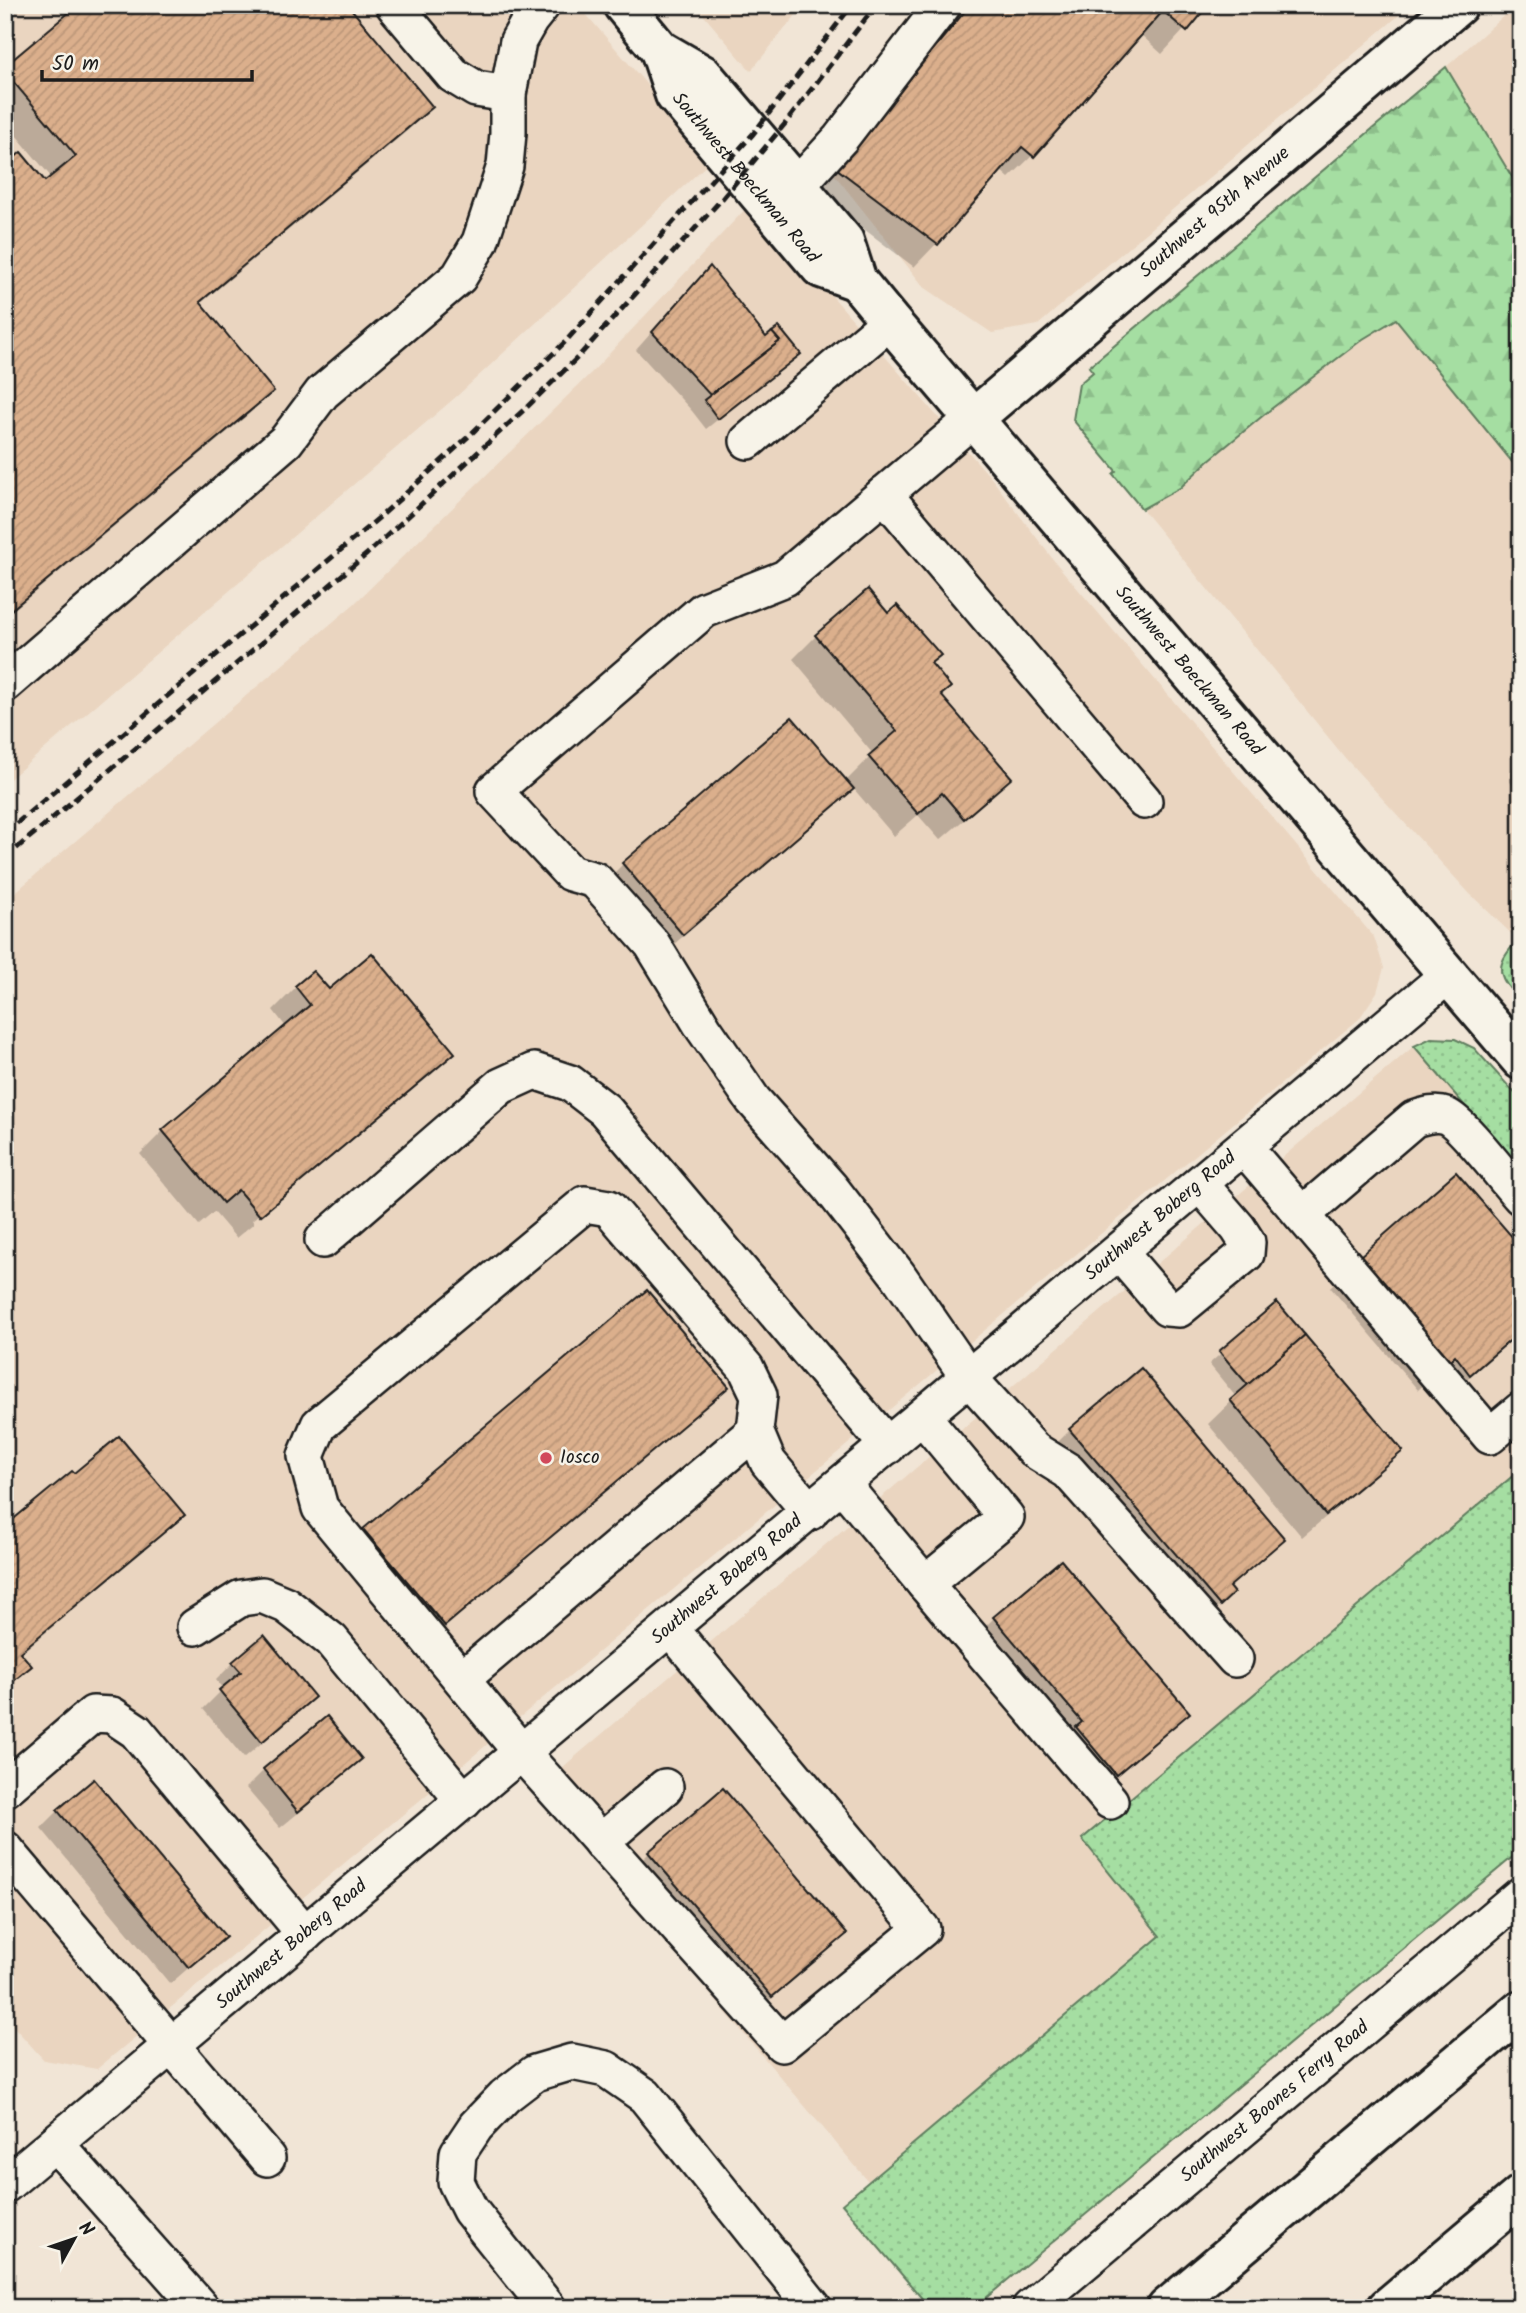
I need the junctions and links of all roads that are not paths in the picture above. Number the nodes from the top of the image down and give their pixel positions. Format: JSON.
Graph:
{"nodes":[{"id":1,"x":394,"y":5,"type":"edge"},
{"id":2,"x":542,"y":5,"type":"edge"},
{"id":3,"x":623,"y":5,"type":"edge"},
{"id":4,"x":943,"y":5,"type":"edge"},
{"id":5,"x":1458,"y":5,"type":"edge"},
{"id":6,"x":660,"y":50,"type":"junction"},
{"id":7,"x":508,"y":94,"type":"junction"},
{"id":8,"x":797,"y":186,"type":"junction"},
{"id":9,"x":857,"y":281,"type":"junction"},
{"id":10,"x":890,"y":321,"type":"junction"},
{"id":11,"x":973,"y":419,"type":"junction"},
{"id":12,"x":748,"y":441,"type":"dead end"},
{"id":13,"x":884,"y":494,"type":"junction"},
{"id":14,"x":5,"y":684,"type":"edge"},
{"id":15,"x":1144,"y":801,"type":"dead end"},
{"id":16,"x":1447,"y":976,"type":"junction"},
{"id":17,"x":1521,"y":1060,"type":"edge"},
{"id":18,"x":1244,"y":1147,"type":"junction"},
{"id":19,"x":1200,"y":1184,"type":"junction"},
{"id":20,"x":1521,"y":1197,"type":"edge"},
{"id":21,"x":1302,"y":1215,"type":"junction"},
{"id":22,"x":323,"y":1240,"type":"dead end"},
{"id":23,"x":1119,"y":1252,"type":"junction"},
{"id":24,"x":969,"y":1378,"type":"junction"},
{"id":25,"x":1521,"y":1410,"type":"edge"},
{"id":26,"x":922,"y":1417,"type":"junction"},
{"id":27,"x":755,"y":1431,"type":"junction"},
{"id":28,"x":888,"y":1446,"type":"junction"},
{"id":29,"x":842,"y":1484,"type":"junction"},
{"id":30,"x":810,"y":1511,"type":"junction"},
{"id":31,"x":925,"y":1584,"type":"junction"},
{"id":32,"x":195,"y":1627,"type":"dead end"},
{"id":33,"x":670,"y":1628,"type":"junction"},
{"id":34,"x":1235,"y":1659,"type":"dead end"},
{"id":35,"x":462,"y":1679,"type":"junction"},
{"id":36,"x":522,"y":1753,"type":"junction"},
{"id":37,"x":665,"y":1787,"type":"dead end"},
{"id":38,"x":5,"y":1788,"type":"edge"},
{"id":39,"x":464,"y":1801,"type":"junction"},
{"id":40,"x":1110,"y":1801,"type":"dead end"},
{"id":41,"x":601,"y":1842,"type":"junction"},
{"id":42,"x":5,"y":1849,"type":"edge"},
{"id":43,"x":1521,"y":1895,"type":"edge"},
{"id":44,"x":305,"y":1934,"type":"junction"},
{"id":45,"x":1521,"y":2010,"type":"edge"},
{"id":46,"x":173,"y":2045,"type":"junction"},
{"id":47,"x":55,"y":2143,"type":"junction"},
{"id":48,"x":267,"y":2158,"type":"dead end"},
{"id":49,"x":5,"y":2185,"type":"edge"},
{"id":50,"x":1521,"y":2196,"type":"edge"},
{"id":51,"x":201,"y":2308,"type":"edge"},
{"id":52,"x":548,"y":2308,"type":"edge"},
{"id":53,"x":814,"y":2308,"type":"edge"},
{"id":54,"x":1030,"y":2308,"type":"edge"},
{"id":55,"x":1167,"y":2308,"type":"edge"},
{"id":56,"x":1387,"y":2308,"type":"edge"}],
"edges":[{"from":1,"to":7,"type":"street"},
{"from":2,"to":7,"type":"street"},
{"from":3,"to":6,"type":"main road","name":"Southwest Boeckman Road"},
{"from":4,"to":8,"type":"street"},
{"from":5,"to":11,"type":"main road","name":"Southwest 95th Avenue"},
{"from":6,"to":8,"type":"main road","name":"Southwest Boeckman Road"},
{"from":6,"to":9,"type":"main road","name":"Southwest Boeckman Road"},
{"from":7,"to":14,"type":"street"},
{"from":8,"to":9,"type":"main road","name":"Southwest Boeckman Road"},
{"from":9,"to":10,"type":"main road","name":"Southwest Boeckman Road"},
{"from":10,"to":11,"type":"main road","name":"Southwest Boeckman Road"},
{"from":10,"to":12,"type":"street"},
{"from":11,"to":13,"type":"street"},
{"from":11,"to":16,"type":"main road","name":"Southwest Boeckman Road"},
{"from":13,"to":15,"type":"street"},
{"from":13,"to":24,"type":"street"},
{"from":16,"to":17,"type":"main road","name":"Southwest Boeckman Road"},
{"from":16,"to":18,"type":"street","name":"Southwest Boberg Road"},
{"from":18,"to":19,"type":"street","name":"Southwest Boberg Road"},
{"from":18,"to":21,"type":"street"},
{"from":19,"to":23,"type":"street","name":"Southwest Boberg Road"},
{"from":19,"to":23,"type":"street"},
{"from":20,"to":21,"type":"street"},
{"from":21,"to":25,"type":"street"},
{"from":22,"to":28,"type":"street"},
{"from":23,"to":24,"type":"street","name":"Southwest Boberg Road"},
{"from":24,"to":26,"type":"street","name":"Southwest Boberg Road"},
{"from":24,"to":34,"type":"street"},
{"from":26,"to":28,"type":"street","name":"Southwest Boberg Road"},
{"from":26,"to":31,"type":"street"},
{"from":27,"to":30,"type":"street"},
{"from":27,"to":35,"type":"street"},
{"from":27,"to":35,"type":"street"},
{"from":28,"to":29,"type":"street","name":"Southwest Boberg Road"},
{"from":29,"to":30,"type":"street","name":"Southwest Boberg Road"},
{"from":29,"to":31,"type":"street"},
{"from":30,"to":33,"type":"street","name":"Southwest Boberg Road"},
{"from":31,"to":40,"type":"street"},
{"from":32,"to":39,"type":"street"},
{"from":33,"to":36,"type":"street","name":"Southwest Boberg Road"},
{"from":33,"to":41,"type":"street"},
{"from":35,"to":36,"type":"street"},
{"from":36,"to":39,"type":"street","name":"Southwest Boberg Road"},
{"from":36,"to":41,"type":"street"},
{"from":37,"to":41,"type":"street"},
{"from":38,"to":44,"type":"street"},
{"from":39,"to":44,"type":"street","name":"Southwest Boberg Road"},
{"from":42,"to":46,"type":"street"},
{"from":43,"to":54,"type":"street","name":"Southwest Boones Ferry Road"},
{"from":44,"to":46,"type":"street","name":"Southwest Boberg Road"},
{"from":45,"to":55,"type":"main road"},
{"from":46,"to":47,"type":"street","name":"Southwest Boberg Road"},
{"from":46,"to":48,"type":"street"},
{"from":47,"to":49,"type":"street","name":"Southwest Boberg Road"},
{"from":47,"to":51,"type":"street"},
{"from":50,"to":56,"type":"main road"},
{"from":52,"to":53,"type":"street"}]}
